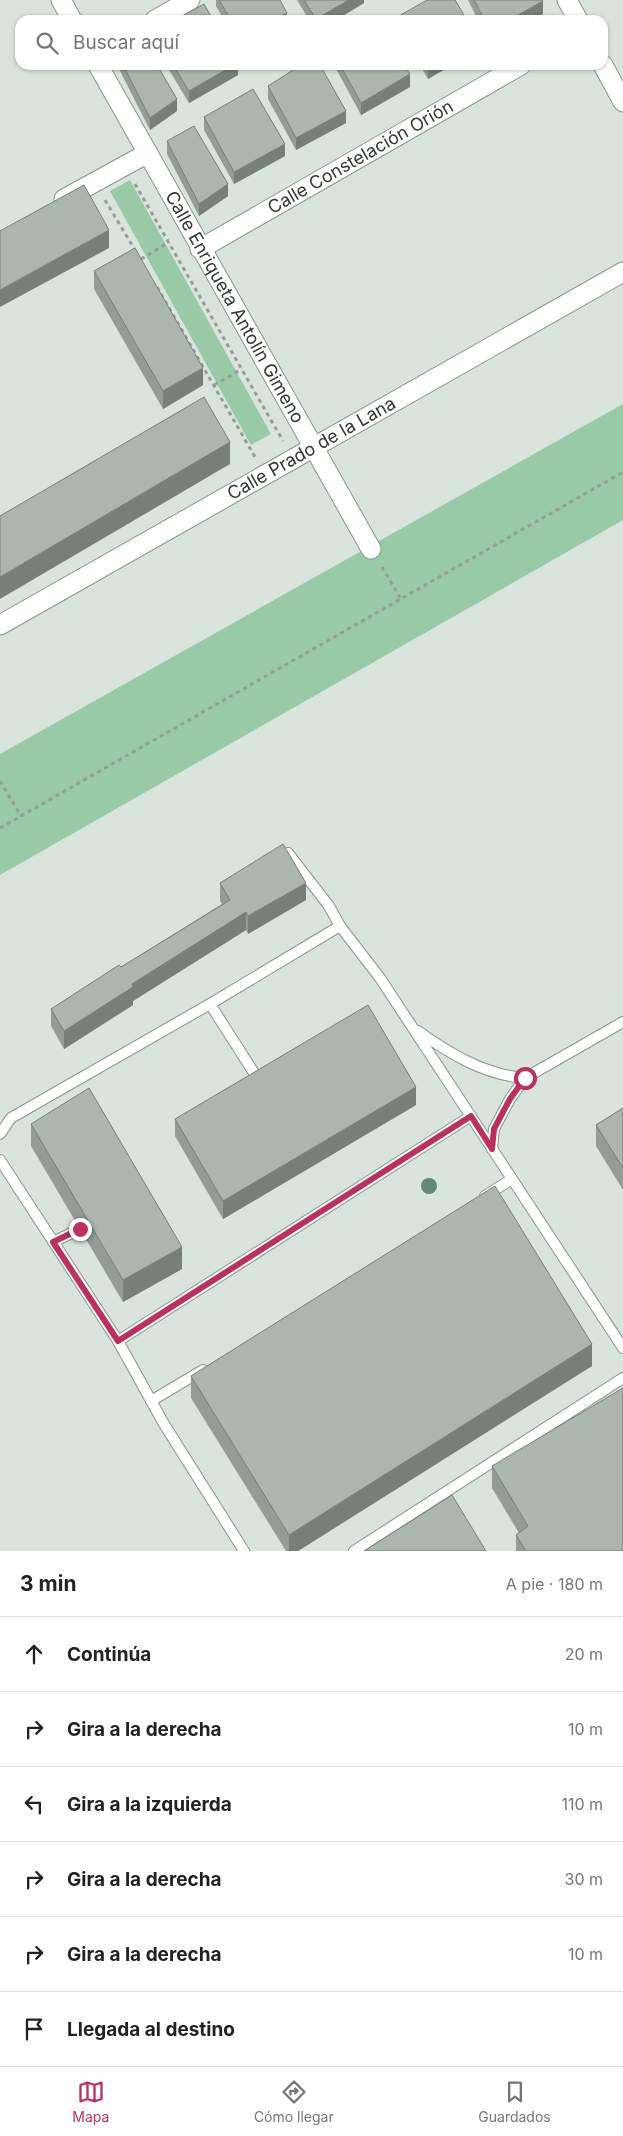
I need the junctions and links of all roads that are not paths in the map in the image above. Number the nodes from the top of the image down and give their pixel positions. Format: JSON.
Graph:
{"nodes":[{"id":1,"x":61,"y":0,"type":"edge"},
{"id":2,"x":190,"y":0,"type":"edge"},
{"id":3,"x":566,"y":0,"type":"edge"},
{"id":4,"x":69,"y":15,"type":"edge"},
{"id":5,"x":164,"y":15,"type":"edge"},
{"id":6,"x":575,"y":15,"type":"edge"},
{"id":7,"x":101,"y":70,"type":"edge"},
{"id":8,"x":512,"y":70,"type":"edge"},
{"id":9,"x":606,"y":70,"type":"edge"},
{"id":10,"x":623,"y":102,"type":"edge"},
{"id":11,"x":148,"y":153,"type":"junction"},
{"id":12,"x":51,"y":206,"type":"edge"},
{"id":13,"x":200,"y":249,"type":"junction"},
{"id":14,"x":623,"y":272,"type":"edge"},
{"id":15,"x":315,"y":446,"type":"junction"},
{"id":16,"x":371,"y":549,"type":"road end"},
{"id":17,"x":0,"y":625,"type":"edge"},
{"id":18,"x":288,"y":852,"type":"edge"},
{"id":19,"x":340,"y":926,"type":"junction"},
{"id":20,"x":210,"y":1004,"type":"junction"},
{"id":21,"x":623,"y":1022,"type":"edge"},
{"id":22,"x":412,"y":1026,"type":"junction"},
{"id":23,"x":525,"y":1078,"type":"junction"},
{"id":24,"x":262,"y":1085,"type":"edge"},
{"id":25,"x":471,"y":1116,"type":"junction"},
{"id":26,"x":0,"y":1134,"type":"edge"},
{"id":27,"x":492,"y":1149,"type":"junction"},
{"id":28,"x":0,"y":1160,"type":"edge"},
{"id":29,"x":512,"y":1179,"type":"junction"},
{"id":30,"x":479,"y":1200,"type":"edge"},
{"id":31,"x":80,"y":1229,"type":"edge"},
{"id":32,"x":53,"y":1242,"type":"junction"},
{"id":33,"x":118,"y":1341,"type":"junction"},
{"id":34,"x":623,"y":1348,"type":"edge"},
{"id":35,"x":210,"y":1365,"type":"edge"},
{"id":36,"x":623,"y":1378,"type":"edge"},
{"id":37,"x":151,"y":1401,"type":"junction"},
{"id":38,"x":244,"y":1551,"type":"edge"},
{"id":39,"x":354,"y":1551,"type":"edge"}],
"edges":[{"from":1,"to":4,"type":"street"},
{"from":2,"to":5,"type":"street"},
{"from":3,"to":6,"type":"street"},
{"from":7,"to":11,"type":"street","name":"Calle Enriqueta Antolín Gimeno"},
{"from":8,"to":13,"type":"street","name":"Calle Constelación Orión"},
{"from":9,"to":10,"type":"street"},
{"from":11,"to":12,"type":"street"},
{"from":11,"to":13,"type":"street","name":"Calle Enriqueta Antolín Gimeno"},
{"from":13,"to":15,"type":"street","name":"Calle Enriqueta Antolín Gimeno"},
{"from":14,"to":15,"type":"street","name":"Calle Prado de la Lana"},
{"from":15,"to":16,"type":"street","name":"Calle Enriqueta Antolín Gimeno"},
{"from":15,"to":17,"type":"street","name":"Calle Prado de la Lana"},
{"from":18,"to":19,"type":"lane"},
{"from":19,"to":20,"type":"lane"},
{"from":19,"to":22,"type":"lane"},
{"from":20,"to":24,"type":"lane"},
{"from":20,"to":26,"type":"lane"},
{"from":21,"to":23,"type":"lane"},
{"from":22,"to":23,"type":"lane"},
{"from":22,"to":25,"type":"lane"},
{"from":23,"to":27,"type":"lane"},
{"from":25,"to":27,"type":"lane"},
{"from":25,"to":33,"type":"lane"},
{"from":27,"to":29,"type":"lane"},
{"from":28,"to":32,"type":"lane"},
{"from":29,"to":30,"type":"lane"},
{"from":29,"to":34,"type":"lane"},
{"from":31,"to":32,"type":"lane"},
{"from":32,"to":33,"type":"lane"},
{"from":33,"to":37,"type":"lane"},
{"from":35,"to":37,"type":"lane"},
{"from":36,"to":39,"type":"lane"},
{"from":37,"to":38,"type":"lane"}]}
